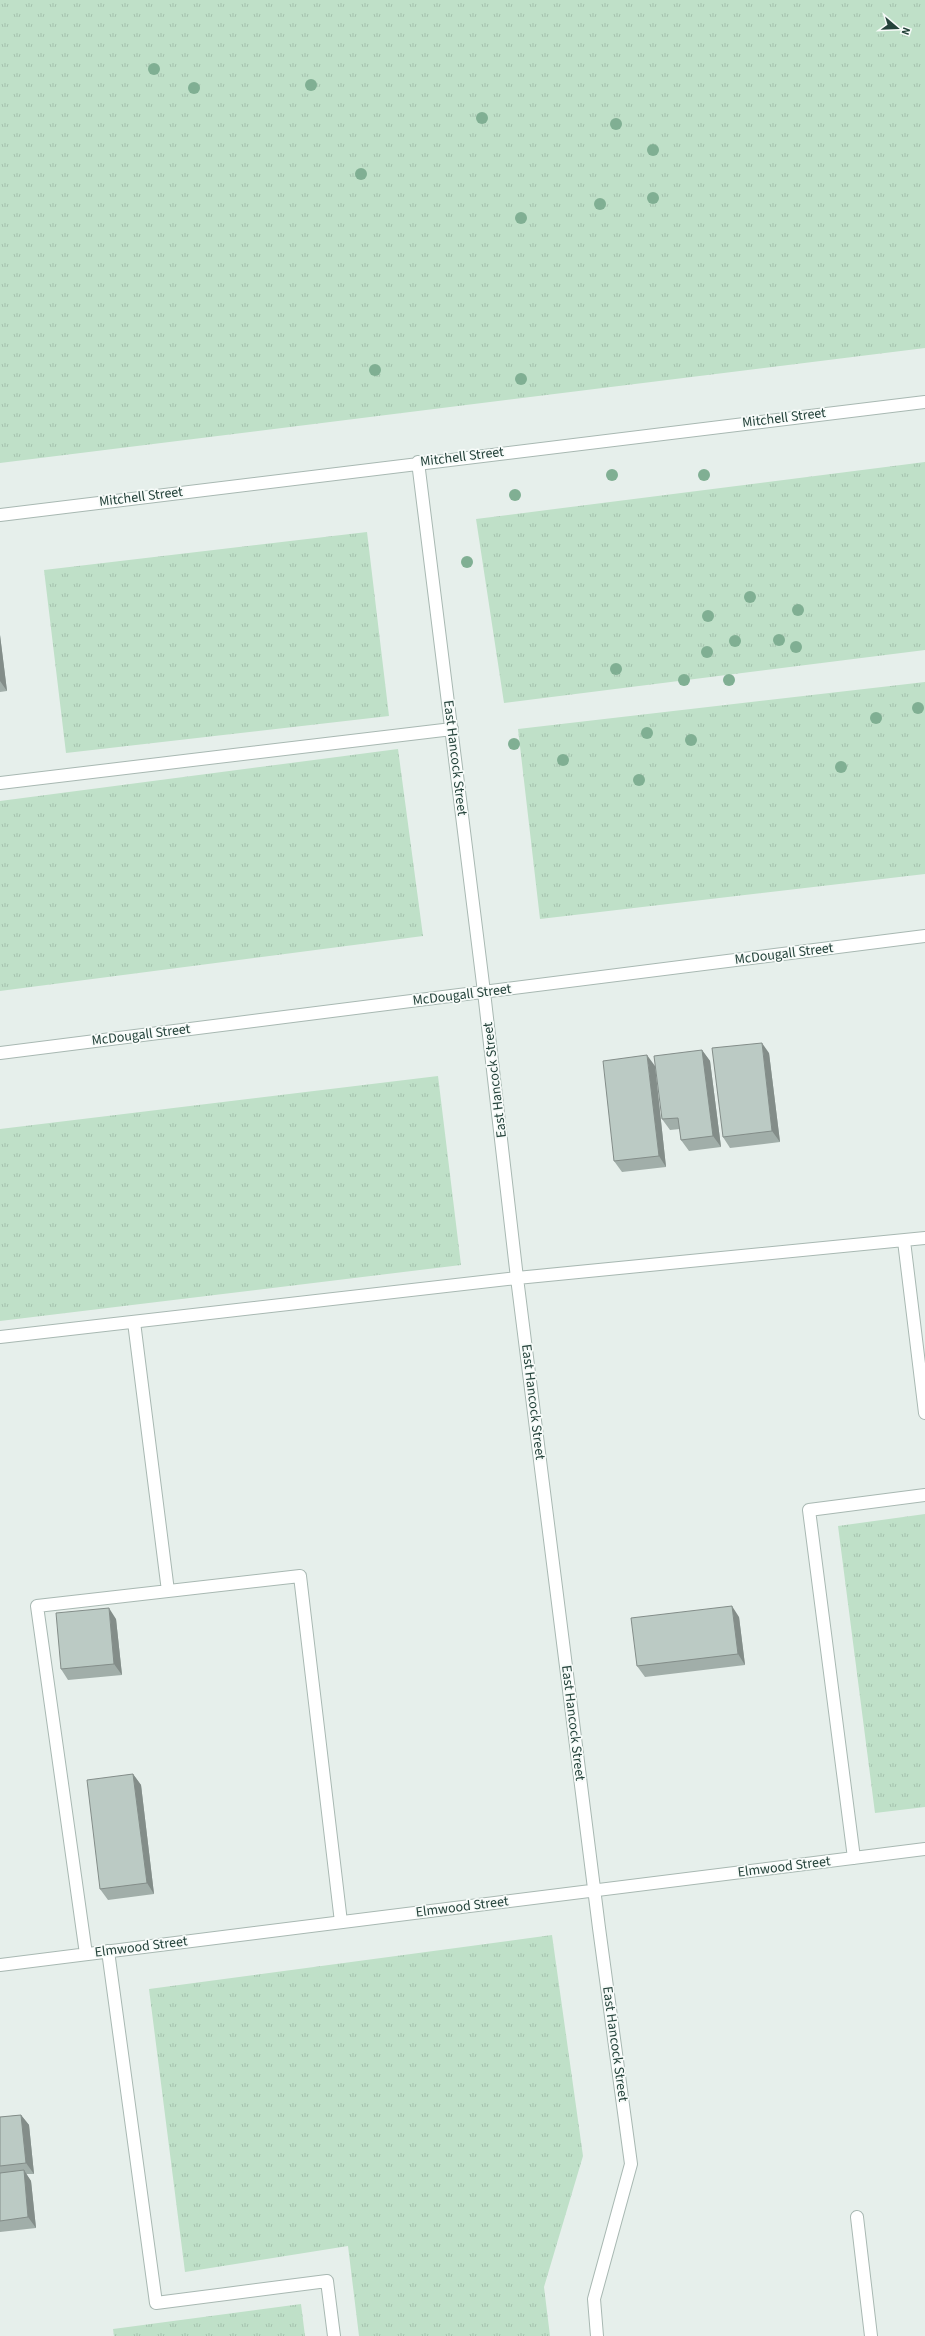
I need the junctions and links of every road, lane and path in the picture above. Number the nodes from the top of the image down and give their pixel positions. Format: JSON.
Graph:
{"nodes":[{"id":1,"x":925,"y":402,"type":"edge"},
{"id":2,"x":418,"y":462,"type":"junction"},
{"id":3,"x":0,"y":515,"type":"edge"},
{"id":4,"x":452,"y":729,"type":"junction"},
{"id":5,"x":0,"y":784,"type":"edge"},
{"id":6,"x":925,"y":936,"type":"edge"},
{"id":7,"x":484,"y":992,"type":"junction"},
{"id":8,"x":0,"y":1053,"type":"edge"},
{"id":9,"x":925,"y":1238,"type":"edge"},
{"id":10,"x":904,"y":1240,"type":"junction"},
{"id":11,"x":517,"y":1278,"type":"junction"},
{"id":12,"x":134,"y":1322,"type":"junction"},
{"id":13,"x":0,"y":1337,"type":"edge"},
{"id":14,"x":925,"y":1413,"type":"edge"},
{"id":15,"x":925,"y":1496,"type":"edge"},
{"id":16,"x":168,"y":1591,"type":"junction"},
{"id":17,"x":925,"y":1849,"type":"edge"},
{"id":18,"x":854,"y":1858,"type":"junction"},
{"id":19,"x":594,"y":1891,"type":"junction"},
{"id":20,"x":341,"y":1922,"type":"junction"},
{"id":21,"x":108,"y":1951,"type":"junction"},
{"id":22,"x":86,"y":1954,"type":"junction"},
{"id":23,"x":0,"y":1965,"type":"edge"},
{"id":24,"x":858,"y":2217,"type":"dead end"},
{"id":25,"x":334,"y":2336,"type":"edge"},
{"id":26,"x":597,"y":2336,"type":"edge"},
{"id":27,"x":871,"y":2336,"type":"edge"}],
"edges":[{"from":1,"to":2,"type":"street","name":"Mitchell Street"},
{"from":2,"to":3,"type":"street","name":"Mitchell Street"},
{"from":2,"to":4,"type":"street","name":"East Hancock Street"},
{"from":4,"to":5,"type":"street"},
{"from":4,"to":7,"type":"street","name":"East Hancock Street"},
{"from":6,"to":7,"type":"street","name":"McDougall Street"},
{"from":7,"to":8,"type":"street","name":"McDougall Street"},
{"from":7,"to":11,"type":"street","name":"East Hancock Street"},
{"from":9,"to":10,"type":"street"},
{"from":10,"to":11,"type":"street"},
{"from":10,"to":14,"type":"street"},
{"from":11,"to":12,"type":"street"},
{"from":11,"to":19,"type":"street","name":"East Hancock Street"},
{"from":12,"to":13,"type":"street"},
{"from":12,"to":16,"type":"street"},
{"from":15,"to":18,"type":"street"},
{"from":16,"to":20,"type":"street"},
{"from":16,"to":22,"type":"street"},
{"from":17,"to":18,"type":"street","name":"Elmwood Street"},
{"from":18,"to":19,"type":"street","name":"Elmwood Street"},
{"from":19,"to":20,"type":"street","name":"Elmwood Street"},
{"from":19,"to":26,"type":"street","name":"East Hancock Street"},
{"from":20,"to":21,"type":"street","name":"Elmwood Street"},
{"from":21,"to":22,"type":"street","name":"Elmwood Street"},
{"from":21,"to":25,"type":"street"},
{"from":22,"to":23,"type":"street","name":"Elmwood Street"},
{"from":24,"to":27,"type":"street"}]}
